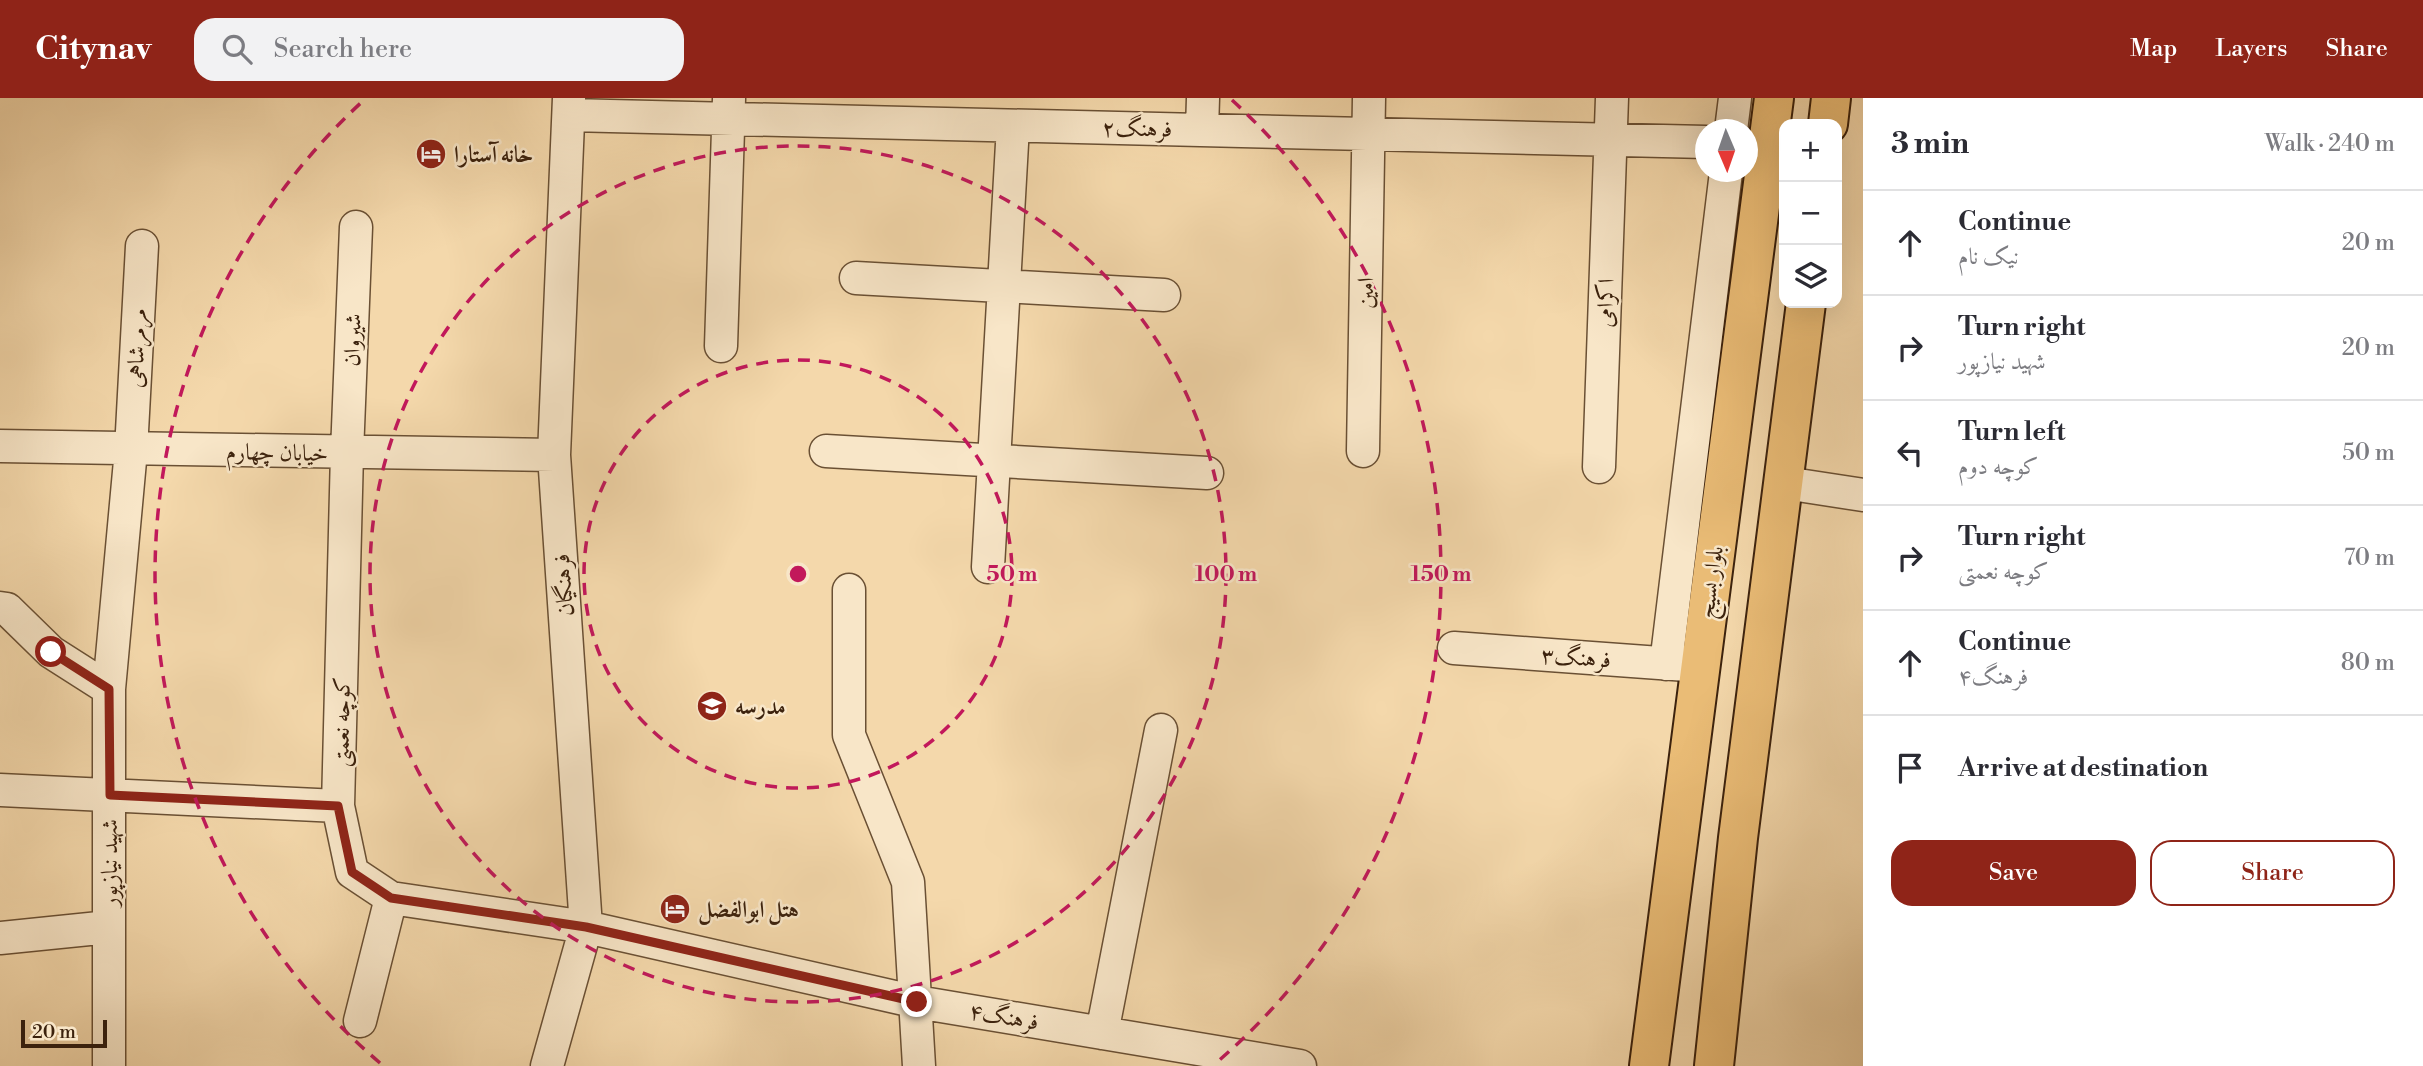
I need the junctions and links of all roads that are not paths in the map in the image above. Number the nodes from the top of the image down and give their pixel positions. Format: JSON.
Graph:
{"nodes":[{"id":1,"x":1203,"y":98,"type":"edge"},
{"id":2,"x":1369,"y":98,"type":"edge"},
{"id":3,"x":1612,"y":98,"type":"edge"},
{"id":4,"x":1735,"y":98,"type":"edge"},
{"id":5,"x":1774,"y":98,"type":"edge"},
{"id":6,"x":1831,"y":98,"type":"edge"},
{"id":7,"x":569,"y":107,"type":"edge"},
{"id":8,"x":729,"y":108,"type":"edge"},
{"id":9,"x":851,"y":110,"type":"edge"},
{"id":10,"x":1732,"y":119,"type":"edge"},
{"id":11,"x":1829,"y":119,"type":"edge"},
{"id":12,"x":1013,"y":126,"type":"junction"},
{"id":13,"x":1202,"y":130,"type":"junction"},
{"id":14,"x":1367,"y":134,"type":"junction"},
{"id":15,"x":1611,"y":139,"type":"junction"},
{"id":16,"x":1695,"y":142,"type":"edge"},
{"id":17,"x":1758,"y":143,"type":"edge"},
{"id":18,"x":1725,"y":182,"type":"edge"},
{"id":19,"x":1752,"y":182,"type":"edge"},
{"id":20,"x":356,"y":227,"type":"dead end"},
{"id":21,"x":142,"y":246,"type":"dead end"},
{"id":22,"x":856,"y":278,"type":"dead end"},
{"id":23,"x":1004,"y":286,"type":"junction"},
{"id":24,"x":1164,"y":295,"type":"dead end"},
{"id":25,"x":1806,"y":308,"type":"edge"},
{"id":26,"x":721,"y":346,"type":"dead end"},
{"id":27,"x":0,"y":446,"type":"edge"},
{"id":28,"x":131,"y":450,"type":"junction"},
{"id":29,"x":1363,"y":451,"type":"dead end"},
{"id":30,"x":826,"y":452,"type":"dead end"},
{"id":31,"x":347,"y":453,"type":"junction"},
{"id":32,"x":554,"y":455,"type":"junction"},
{"id":33,"x":994,"y":461,"type":"junction"},
{"id":34,"x":1599,"y":467,"type":"dead end"},
{"id":35,"x":1207,"y":473,"type":"dead end"},
{"id":36,"x":1785,"y":483,"type":"junction"},
{"id":37,"x":1863,"y":495,"type":"edge"},
{"id":38,"x":988,"y":567,"type":"dead end"},
{"id":39,"x":849,"y":590,"type":"dead end"},
{"id":40,"x":0,"y":607,"type":"edge"},
{"id":41,"x":1454,"y":648,"type":"dead end"},
{"id":42,"x":1682,"y":665,"type":"junction"},
{"id":43,"x":109,"y":689,"type":"junction"},
{"id":44,"x":1161,"y":730,"type":"dead end"},
{"id":45,"x":0,"y":790,"type":"edge"},
{"id":46,"x":110,"y":795,"type":"junction"},
{"id":47,"x":338,"y":806,"type":"junction"},
{"id":48,"x":1678,"y":830,"type":"junction"},
{"id":49,"x":1738,"y":838,"type":"junction"},
{"id":50,"x":391,"y":898,"type":"junction"},
{"id":51,"x":109,"y":927,"type":"junction"},
{"id":52,"x":586,"y":927,"type":"junction"},
{"id":53,"x":0,"y":938,"type":"edge"},
{"id":54,"x":917,"y":1002,"type":"junction"},
{"id":55,"x":360,"y":1021,"type":"dead end"},
{"id":56,"x":1102,"y":1033,"type":"junction"},
{"id":57,"x":109,"y":1066,"type":"edge"},
{"id":58,"x":547,"y":1066,"type":"edge"},
{"id":59,"x":919,"y":1066,"type":"edge"},
{"id":60,"x":1300,"y":1066,"type":"edge"},
{"id":61,"x":1649,"y":1066,"type":"edge"},
{"id":62,"x":1714,"y":1066,"type":"edge"}],
"edges":[{"from":1,"to":13,"type":"street"},
{"from":2,"to":14,"type":"street","name":"امین"},
{"from":3,"to":15,"type":"street","name":"اکرامی"},
{"from":4,"to":10,"type":"street"},
{"from":5,"to":17,"type":"main road","name":"بلوار بسیج"},
{"from":6,"to":11,"type":"main road"},
{"from":7,"to":8,"type":"street","name":"فرهنگ۲"},
{"from":7,"to":32,"type":"street","name":"فرهنگیان"},
{"from":8,"to":9,"type":"street","name":"فرهنگ۲"},
{"from":8,"to":26,"type":"street"},
{"from":9,"to":12,"type":"street","name":"فرهنگ۲"},
{"from":12,"to":13,"type":"street","name":"فرهنگ۲"},
{"from":12,"to":23,"type":"street"},
{"from":13,"to":14,"type":"street","name":"فرهنگ۲"},
{"from":14,"to":15,"type":"street","name":"فرهنگ۲"},
{"from":14,"to":29,"type":"street","name":"امین"},
{"from":15,"to":16,"type":"street","name":"فرهنگ۲"},
{"from":15,"to":34,"type":"street","name":"اکرامی"},
{"from":18,"to":42,"type":"street"},
{"from":19,"to":42,"type":"main road","name":"بلوار بسیج"},
{"from":20,"to":31,"type":"street","name":"شیروان"},
{"from":21,"to":28,"type":"street","name":"مرمرشاهی"},
{"from":22,"to":23,"type":"street"},
{"from":23,"to":24,"type":"street"},
{"from":23,"to":33,"type":"street"},
{"from":25,"to":36,"type":"main road"},
{"from":27,"to":28,"type":"street","name":"خیابان چهارم"},
{"from":28,"to":31,"type":"street","name":"خیابان چهارم"},
{"from":28,"to":43,"type":"street","name":"شهید نیازپور"},
{"from":30,"to":33,"type":"street"},
{"from":31,"to":32,"type":"street","name":"خیابان چهارم"},
{"from":31,"to":47,"type":"street","name":"کوچه نعمتی"},
{"from":32,"to":52,"type":"street","name":"فرهنگیان"},
{"from":33,"to":35,"type":"street"},
{"from":33,"to":38,"type":"street"},
{"from":36,"to":37,"type":"street"},
{"from":36,"to":49,"type":"main road"},
{"from":39,"to":54,"type":"street"},
{"from":40,"to":43,"type":"street"},
{"from":41,"to":42,"type":"street","name":"فرهنگ۳"},
{"from":42,"to":48,"type":"main road","name":"بلوار بسیج"},
{"from":43,"to":46,"type":"street","name":"شهید نیازپور"},
{"from":44,"to":56,"type":"street"},
{"from":45,"to":46,"type":"street"},
{"from":46,"to":47,"type":"street"},
{"from":46,"to":51,"type":"street","name":"شهید نیازپور"},
{"from":47,"to":50,"type":"street","name":"کوچه نعمتی"},
{"from":48,"to":49,"type":"main road"},
{"from":48,"to":61,"type":"main road","name":"بلوار بسیج"},
{"from":49,"to":62,"type":"main road"},
{"from":50,"to":52,"type":"street","name":"کوچه نعمتی"},
{"from":50,"to":55,"type":"street"},
{"from":51,"to":53,"type":"street"},
{"from":51,"to":57,"type":"street","name":"شهید نیازپور"},
{"from":52,"to":54,"type":"street","name":"فرهنگ۴"},
{"from":52,"to":58,"type":"street","name":"فرهنگیان"},
{"from":54,"to":56,"type":"street","name":"فرهنگ۴"},
{"from":54,"to":59,"type":"street"},
{"from":56,"to":60,"type":"street","name":"فرهنگ۴"}]}
